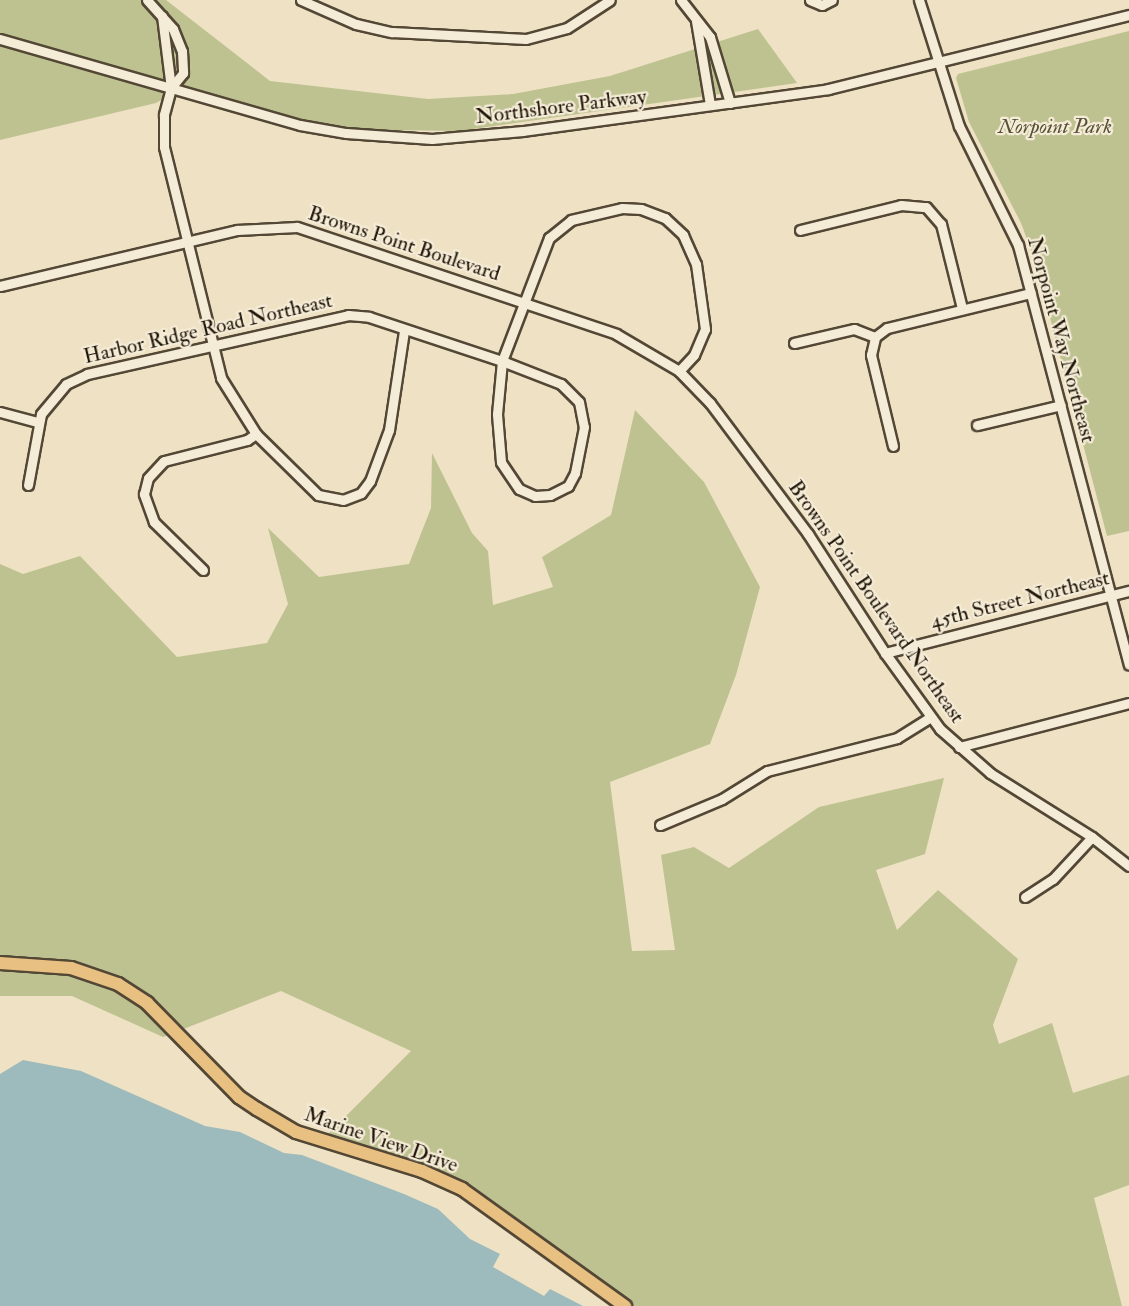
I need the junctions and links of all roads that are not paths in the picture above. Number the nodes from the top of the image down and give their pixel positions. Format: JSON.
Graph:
{"nodes":[{"id":1,"x":147,"y":0,"type":"edge"},
{"id":2,"x":301,"y":0,"type":"edge"},
{"id":3,"x":610,"y":0,"type":"edge"},
{"id":4,"x":681,"y":0,"type":"edge"},
{"id":5,"x":810,"y":0,"type":"edge"},
{"id":6,"x":832,"y":0,"type":"edge"},
{"id":7,"x":919,"y":0,"type":"edge"},
{"id":8,"x":1129,"y":15,"type":"edge"},
{"id":9,"x":696,"y":21,"type":"junction"},
{"id":10,"x":0,"y":39,"type":"edge"},
{"id":11,"x":939,"y":62,"type":"junction"},
{"id":12,"x":171,"y":88,"type":"junction"},
{"id":13,"x":730,"y":103,"type":"junction"},
{"id":14,"x":710,"y":105,"type":"junction"},
{"id":15,"x":800,"y":230,"type":"dead end"},
{"id":16,"x":186,"y":242,"type":"junction"},
{"id":17,"x":0,"y":286,"type":"edge"},
{"id":18,"x":1031,"y":293,"type":"junction"},
{"id":19,"x":523,"y":301,"type":"junction"},
{"id":20,"x":962,"y":308,"type":"junction"},
{"id":21,"x":404,"y":331,"type":"junction"},
{"id":22,"x":875,"y":337,"type":"junction"},
{"id":23,"x":794,"y":343,"type":"dead end"},
{"id":24,"x":210,"y":345,"type":"junction"},
{"id":25,"x":502,"y":361,"type":"junction"},
{"id":26,"x":679,"y":371,"type":"junction"},
{"id":27,"x":1061,"y":405,"type":"junction"},
{"id":28,"x":0,"y":412,"type":"edge"},
{"id":29,"x":37,"y":422,"type":"junction"},
{"id":30,"x":977,"y":425,"type":"dead end"},
{"id":31,"x":256,"y":434,"type":"junction"},
{"id":32,"x":893,"y":446,"type":"dead end"},
{"id":33,"x":28,"y":486,"type":"dead end"},
{"id":34,"x":203,"y":570,"type":"dead end"},
{"id":35,"x":1129,"y":591,"type":"edge"},
{"id":36,"x":1111,"y":595,"type":"junction"},
{"id":37,"x":885,"y":653,"type":"junction"},
{"id":38,"x":1129,"y":665,"type":"edge"},
{"id":39,"x":1129,"y":703,"type":"edge"},
{"id":40,"x":930,"y":717,"type":"junction"},
{"id":41,"x":959,"y":747,"type":"junction"},
{"id":42,"x":660,"y":825,"type":"dead end"},
{"id":43,"x":1092,"y":837,"type":"junction"},
{"id":44,"x":1129,"y":866,"type":"edge"},
{"id":45,"x":1025,"y":897,"type":"dead end"},
{"id":46,"x":0,"y":963,"type":"edge"},
{"id":47,"x":625,"y":1306,"type":"edge"}],
"edges":[{"from":1,"to":12,"type":"street"},
{"from":2,"to":3,"type":"street"},
{"from":4,"to":9,"type":"street"},
{"from":5,"to":6,"type":"street"},
{"from":7,"to":11,"type":"street","name":"Norpoint Way Northeast"},
{"from":8,"to":11,"type":"street","name":"Northshore Parkway"},
{"from":9,"to":13,"type":"street"},
{"from":9,"to":14,"type":"street"},
{"from":10,"to":12,"type":"street","name":"Northshore Parkway"},
{"from":11,"to":13,"type":"street","name":"Northshore Parkway"},
{"from":11,"to":18,"type":"street","name":"Norpoint Way Northeast"},
{"from":12,"to":14,"type":"street","name":"Northshore Parkway"},
{"from":12,"to":16,"type":"street"},
{"from":13,"to":14,"type":"street","name":"Northshore Parkway"},
{"from":15,"to":20,"type":"street"},
{"from":16,"to":17,"type":"street","name":"Browns Point Boulevard"},
{"from":16,"to":19,"type":"street","name":"Browns Point Boulevard"},
{"from":16,"to":24,"type":"street"},
{"from":18,"to":20,"type":"street"},
{"from":18,"to":27,"type":"street","name":"Norpoint Way Northeast"},
{"from":19,"to":25,"type":"street"},
{"from":19,"to":26,"type":"street","name":"Browns Point Boulevard"},
{"from":19,"to":26,"type":"street"},
{"from":20,"to":22,"type":"street"},
{"from":21,"to":24,"type":"street","name":"Harbor Ridge Road Northeast"},
{"from":21,"to":25,"type":"street","name":"Harbor Ridge Road Northeast"},
{"from":21,"to":31,"type":"street"},
{"from":22,"to":23,"type":"street"},
{"from":22,"to":32,"type":"street"},
{"from":24,"to":29,"type":"street","name":"Harbor Ridge Road Northeast"},
{"from":24,"to":31,"type":"street"},
{"from":25,"to":25,"type":"street","name":"Harbor Ridge Road Northeast"},
{"from":26,"to":37,"type":"street","name":"Browns Point Boulevard Northeast"},
{"from":27,"to":30,"type":"street"},
{"from":27,"to":36,"type":"street","name":"Norpoint Way Northeast"},
{"from":28,"to":29,"type":"street"},
{"from":29,"to":33,"type":"street","name":"Harbor Ridge Road Northeast"},
{"from":31,"to":34,"type":"street"},
{"from":35,"to":36,"type":"street","name":"45th Street Northeast"},
{"from":36,"to":37,"type":"street","name":"45th Street Northeast"},
{"from":36,"to":38,"type":"street","name":"Norpoint Way Northeast"},
{"from":37,"to":40,"type":"street","name":"Browns Point Boulevard Northeast"},
{"from":39,"to":41,"type":"street"},
{"from":40,"to":41,"type":"street","name":"Browns Point Boulevard Northeast"},
{"from":40,"to":42,"type":"street"},
{"from":41,"to":43,"type":"street","name":"Browns Point Boulevard Northeast"},
{"from":43,"to":44,"type":"street","name":"Browns Point Boulevard Northeast"},
{"from":43,"to":45,"type":"street"},
{"from":46,"to":47,"type":"main road","name":"Marine View Drive"}]}
